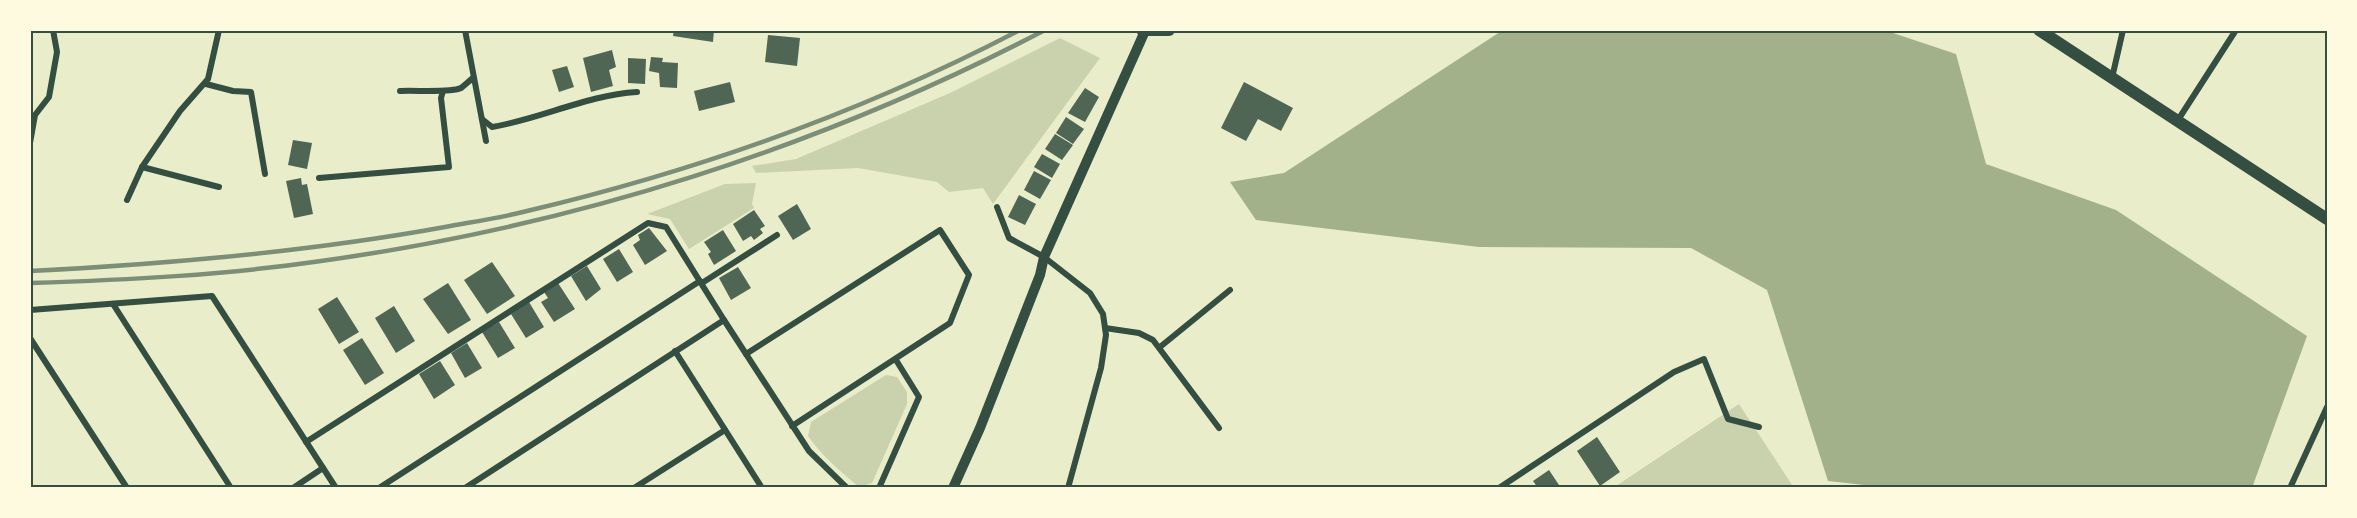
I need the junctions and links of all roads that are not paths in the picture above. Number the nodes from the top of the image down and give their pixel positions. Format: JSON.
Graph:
{"nodes":[{"id":1,"x":53,"y":30,"type":"edge"},
{"id":2,"x":219,"y":30,"type":"edge"},
{"id":3,"x":465,"y":30,"type":"edge"},
{"id":4,"x":1169,"y":30,"type":"edge"},
{"id":5,"x":2039,"y":30,"type":"edge"},
{"id":6,"x":2123,"y":30,"type":"edge"},
{"id":7,"x":2236,"y":30,"type":"edge"},
{"id":8,"x":1143,"y":31,"type":"edge"},
{"id":9,"x":473,"y":78,"type":"junction"},
{"id":10,"x":2112,"y":78,"type":"junction"},
{"id":11,"x":206,"y":84,"type":"junction"},
{"id":12,"x":400,"y":91,"type":"dead end"},
{"id":13,"x":443,"y":91,"type":"junction"},
{"id":14,"x":637,"y":92,"type":"dead end"},
{"id":15,"x":482,"y":119,"type":"junction"},
{"id":16,"x":2178,"y":120,"type":"junction"},
{"id":17,"x":486,"y":141,"type":"dead end"},
{"id":18,"x":30,"y":143,"type":"edge"},
{"id":19,"x":142,"y":167,"type":"junction"},
{"id":20,"x":265,"y":174,"type":"dead end"},
{"id":21,"x":319,"y":178,"type":"dead end"},
{"id":22,"x":219,"y":187,"type":"dead end"},
{"id":23,"x":128,"y":200,"type":"dead end"},
{"id":24,"x":997,"y":207,"type":"dead end"},
{"id":25,"x":2327,"y":219,"type":"edge"},
{"id":26,"x":777,"y":235,"type":"dead end"},
{"id":27,"x":1044,"y":257,"type":"junction"},
{"id":28,"x":701,"y":282,"type":"junction"},
{"id":29,"x":1230,"y":290,"type":"dead end"},
{"id":30,"x":113,"y":304,"type":"junction"},
{"id":31,"x":30,"y":310,"type":"edge"},
{"id":32,"x":724,"y":320,"type":"junction"},
{"id":33,"x":1105,"y":328,"type":"junction"},
{"id":34,"x":30,"y":338,"type":"edge"},
{"id":35,"x":1160,"y":347,"type":"junction"},
{"id":36,"x":675,"y":351,"type":"junction"},
{"id":37,"x":746,"y":354,"type":"junction"},
{"id":38,"x":896,"y":360,"type":"junction"},
{"id":39,"x":2327,"y":407,"type":"edge"},
{"id":40,"x":792,"y":426,"type":"junction"},
{"id":41,"x":1759,"y":427,"type":"dead end"},
{"id":42,"x":1219,"y":428,"type":"dead end"},
{"id":43,"x":725,"y":430,"type":"junction"},
{"id":44,"x":306,"y":442,"type":"junction"},
{"id":45,"x":323,"y":468,"type":"junction"},
{"id":46,"x":127,"y":488,"type":"edge"},
{"id":47,"x":231,"y":488,"type":"edge"},
{"id":48,"x":293,"y":488,"type":"edge"},
{"id":49,"x":336,"y":488,"type":"edge"},
{"id":50,"x":379,"y":488,"type":"edge"},
{"id":51,"x":465,"y":488,"type":"edge"},
{"id":52,"x":634,"y":488,"type":"edge"},
{"id":53,"x":762,"y":488,"type":"edge"},
{"id":54,"x":847,"y":488,"type":"edge"},
{"id":55,"x":879,"y":488,"type":"edge"},
{"id":56,"x":952,"y":488,"type":"edge"},
{"id":57,"x":1068,"y":488,"type":"edge"},
{"id":58,"x":1499,"y":488,"type":"edge"},
{"id":59,"x":2290,"y":488,"type":"edge"}],
"edges":[{"from":1,"to":18,"type":"street"},
{"from":2,"to":11,"type":"street"},
{"from":3,"to":9,"type":"street"},
{"from":4,"to":8,"type":"main road"},
{"from":5,"to":10,"type":"main road"},
{"from":6,"to":10,"type":"street"},
{"from":7,"to":16,"type":"street"},
{"from":8,"to":27,"type":"street"},
{"from":9,"to":13,"type":"street"},
{"from":9,"to":15,"type":"street"},
{"from":10,"to":16,"type":"main road"},
{"from":11,"to":19,"type":"street"},
{"from":11,"to":20,"type":"street"},
{"from":12,"to":13,"type":"street"},
{"from":13,"to":21,"type":"street"},
{"from":14,"to":15,"type":"street"},
{"from":15,"to":17,"type":"street"},
{"from":16,"to":25,"type":"main road"},
{"from":19,"to":22,"type":"street"},
{"from":19,"to":23,"type":"street"},
{"from":24,"to":27,"type":"street"},
{"from":26,"to":28,"type":"street"},
{"from":27,"to":33,"type":"street"},
{"from":27,"to":56,"type":"street"},
{"from":28,"to":32,"type":"street"},
{"from":28,"to":44,"type":"street"},
{"from":28,"to":50,"type":"street"},
{"from":29,"to":35,"type":"street"},
{"from":30,"to":31,"type":"street"},
{"from":30,"to":44,"type":"street"},
{"from":30,"to":47,"type":"street"},
{"from":32,"to":36,"type":"street"},
{"from":32,"to":37,"type":"street"},
{"from":33,"to":35,"type":"street"},
{"from":33,"to":57,"type":"street"},
{"from":34,"to":46,"type":"street"},
{"from":35,"to":42,"type":"street"},
{"from":36,"to":43,"type":"street"},
{"from":36,"to":51,"type":"street"},
{"from":37,"to":38,"type":"street"},
{"from":37,"to":40,"type":"street"},
{"from":38,"to":40,"type":"street"},
{"from":38,"to":55,"type":"street"},
{"from":39,"to":59,"type":"street"},
{"from":40,"to":54,"type":"street"},
{"from":41,"to":58,"type":"street"},
{"from":43,"to":52,"type":"street"},
{"from":43,"to":53,"type":"street"},
{"from":44,"to":45,"type":"street"},
{"from":45,"to":48,"type":"street"},
{"from":45,"to":49,"type":"street"}]}
